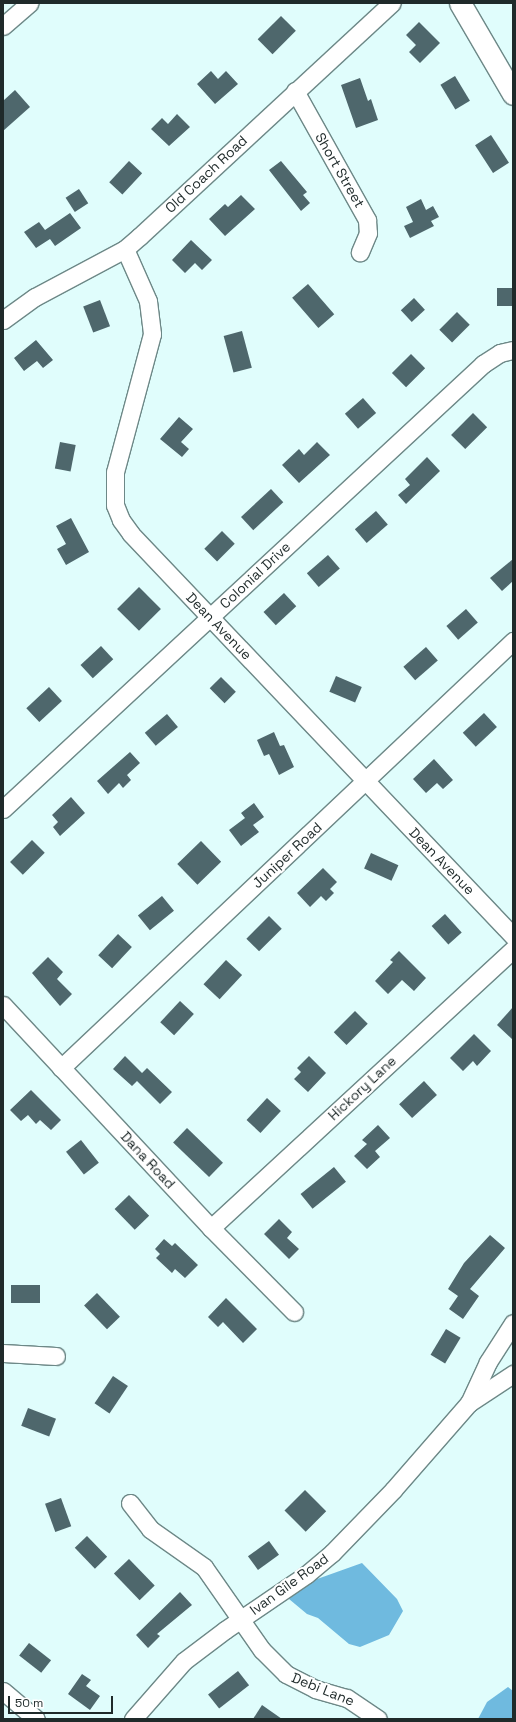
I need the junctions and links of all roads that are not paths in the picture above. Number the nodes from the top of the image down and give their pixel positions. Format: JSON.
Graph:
{"nodes":[{"id":1,"x":29,"y":3,"type":"edge"},
{"id":2,"x":392,"y":3,"type":"edge"},
{"id":3,"x":460,"y":3,"type":"edge"},
{"id":4,"x":3,"y":26,"type":"edge"},
{"id":5,"x":295,"y":90,"type":"junction"},
{"id":6,"x":513,"y":94,"type":"edge"},
{"id":7,"x":125,"y":249,"type":"junction"},
{"id":8,"x":360,"y":252,"type":"dead end"},
{"id":9,"x":3,"y":320,"type":"edge"},
{"id":10,"x":513,"y":350,"type":"edge"},
{"id":11,"x":210,"y":617,"type":"junction"},
{"id":12,"x":513,"y":641,"type":"edge"},
{"id":13,"x":365,"y":781,"type":"junction"},
{"id":14,"x":3,"y":809,"type":"edge"},
{"id":15,"x":513,"y":936,"type":"edge"},
{"id":16,"x":513,"y":949,"type":"edge"},
{"id":17,"x":3,"y":1005,"type":"edge"},
{"id":18,"x":61,"y":1068,"type":"junction"},
{"id":19,"x":211,"y":1228,"type":"junction"},
{"id":20,"x":294,"y":1312,"type":"dead end"},
{"id":21,"x":513,"y":1323,"type":"edge"},
{"id":22,"x":3,"y":1352,"type":"edge"},
{"id":23,"x":56,"y":1356,"type":"dead end"},
{"id":24,"x":513,"y":1374,"type":"edge"},
{"id":25,"x":469,"y":1403,"type":"junction"},
{"id":26,"x":130,"y":1503,"type":"dead end"},
{"id":27,"x":240,"y":1620,"type":"junction"},
{"id":28,"x":3,"y":1691,"type":"edge"},
{"id":29,"x":36,"y":1719,"type":"edge"},
{"id":30,"x":133,"y":1719,"type":"edge"},
{"id":31,"x":378,"y":1719,"type":"edge"}],
"edges":[{"from":1,"to":4,"type":"street"},
{"from":2,"to":5,"type":"street","name":"Old Coach Road"},
{"from":3,"to":6,"type":"street"},
{"from":5,"to":7,"type":"street","name":"Old Coach Road"},
{"from":5,"to":8,"type":"street","name":"Short Street"},
{"from":7,"to":9,"type":"street","name":"Old Coach Road"},
{"from":7,"to":11,"type":"street","name":"Dean Avenue"},
{"from":10,"to":11,"type":"street","name":"Colonial Drive"},
{"from":11,"to":13,"type":"street","name":"Dean Avenue"},
{"from":11,"to":14,"type":"street","name":"Colonial Drive"},
{"from":12,"to":13,"type":"street","name":"Juniper Road"},
{"from":13,"to":15,"type":"street","name":"Dean Avenue"},
{"from":13,"to":18,"type":"street","name":"Juniper Road"},
{"from":16,"to":19,"type":"street","name":"Hickory Lane"},
{"from":17,"to":18,"type":"street","name":"Dana Road"},
{"from":18,"to":19,"type":"street","name":"Dana Road"},
{"from":19,"to":20,"type":"street","name":"Dana Road"},
{"from":21,"to":25,"type":"street","name":"Ivan Gile Road"},
{"from":22,"to":23,"type":"street"},
{"from":24,"to":25,"type":"street","name":"Ivan Gile Road"},
{"from":25,"to":27,"type":"street","name":"Ivan Gile Road"},
{"from":26,"to":27,"type":"street","name":"Debi Lane"},
{"from":27,"to":30,"type":"street","name":"Ivan Gile Road"},
{"from":27,"to":31,"type":"street","name":"Debi Lane"},
{"from":28,"to":29,"type":"street"}]}
